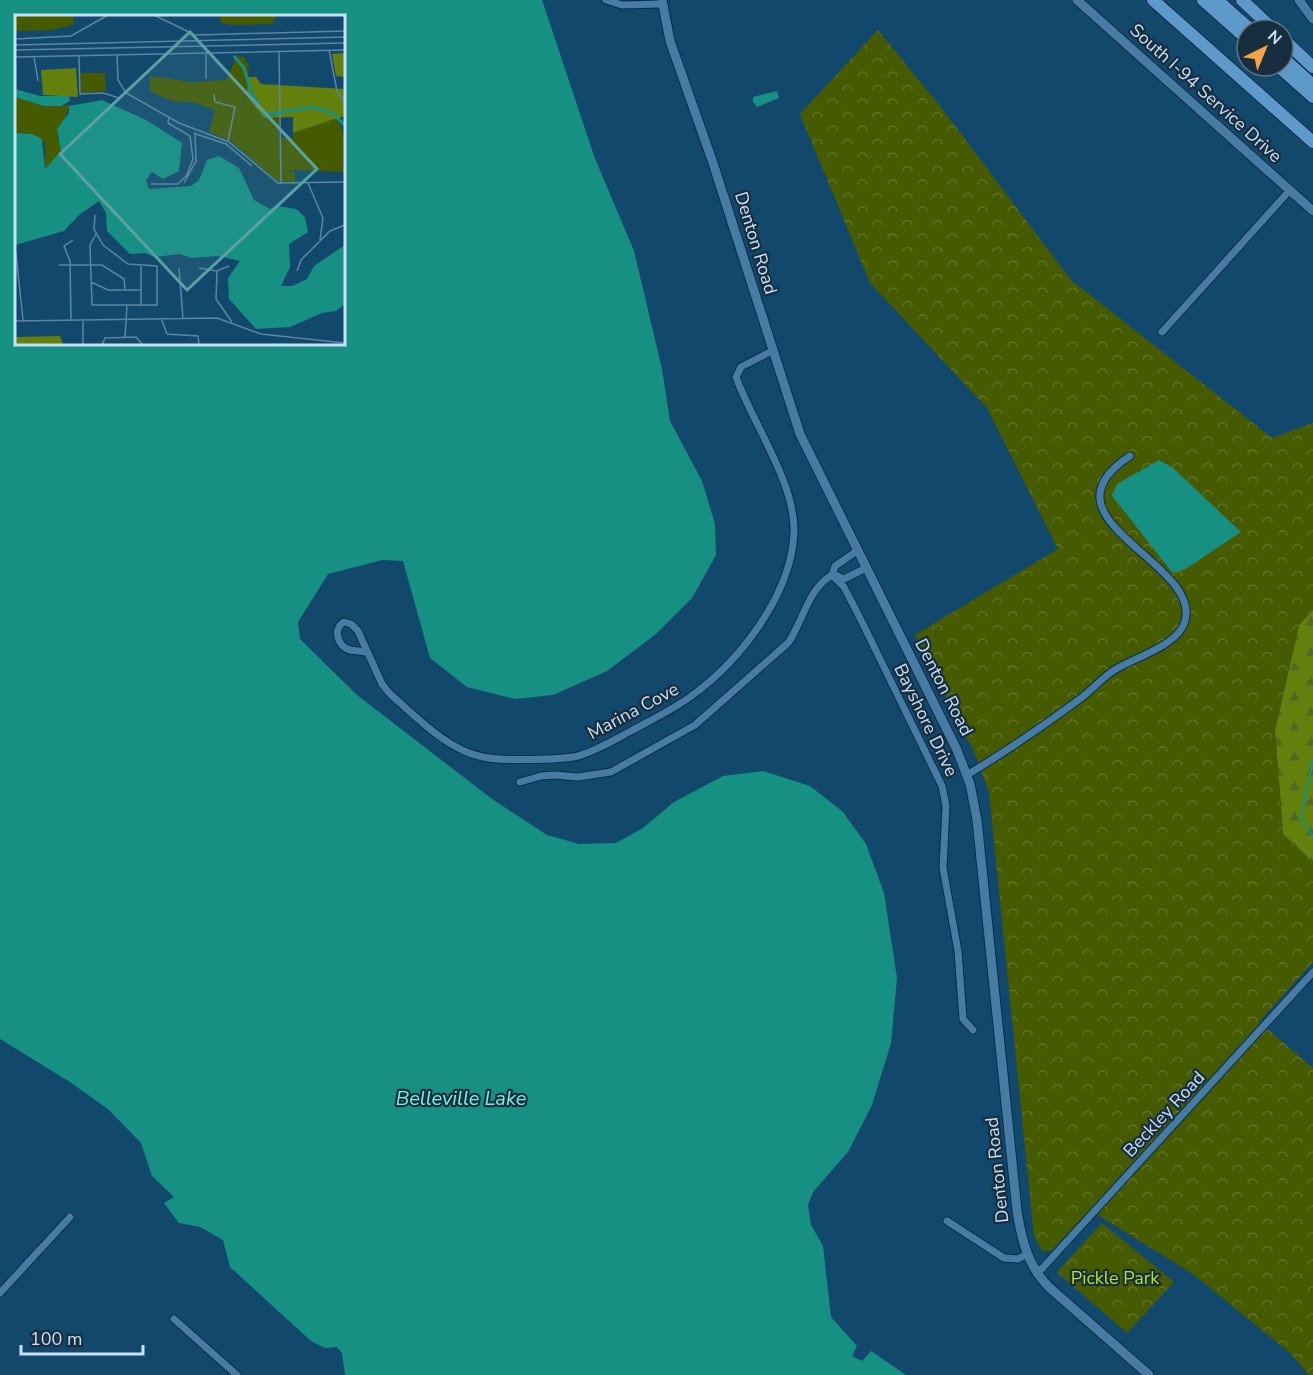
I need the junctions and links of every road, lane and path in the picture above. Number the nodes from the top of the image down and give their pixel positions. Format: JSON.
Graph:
{"nodes":[{"id":1,"x":606,"y":0,"type":"edge"},
{"id":2,"x":1077,"y":0,"type":"edge"},
{"id":3,"x":1153,"y":0,"type":"edge"},
{"id":4,"x":1203,"y":0,"type":"edge"},
{"id":5,"x":1217,"y":0,"type":"edge"},
{"id":6,"x":1242,"y":0,"type":"edge"},
{"id":7,"x":1299,"y":0,"type":"edge"},
{"id":8,"x":662,"y":2,"type":"edge"},
{"id":9,"x":1237,"y":18,"type":"edge"},
{"id":10,"x":1261,"y":18,"type":"edge"},
{"id":11,"x":1313,"y":19,"type":"edge"},
{"id":12,"x":1235,"y":28,"type":"edge"},
{"id":13,"x":1295,"y":50,"type":"edge"},
{"id":14,"x":1313,"y":67,"type":"edge"},
{"id":15,"x":1295,"y":69,"type":"edge"},
{"id":16,"x":1292,"y":78,"type":"edge"},
{"id":17,"x":1313,"y":85,"type":"edge"},
{"id":18,"x":1313,"y":97,"type":"edge"},
{"id":19,"x":1313,"y":142,"type":"edge"},
{"id":20,"x":1290,"y":190,"type":"junction"},
{"id":21,"x":1313,"y":210,"type":"edge"},
{"id":22,"x":1162,"y":332,"type":"dead end"},
{"id":23,"x":772,"y":351,"type":"junction"},
{"id":24,"x":1130,"y":456,"type":"dead end"},
{"id":25,"x":857,"y":551,"type":"junction"},
{"id":26,"x":866,"y":568,"type":"junction"},
{"id":27,"x":832,"y":574,"type":"junction"},
{"id":28,"x":366,"y":652,"type":"junction"},
{"id":29,"x":967,"y":775,"type":"junction"},
{"id":30,"x":520,"y":782,"type":"dead end"},
{"id":31,"x":1313,"y":972,"type":"edge"},
{"id":32,"x":973,"y":1030,"type":"dead end"},
{"id":33,"x":70,"y":1217,"type":"dead end"},
{"id":34,"x":947,"y":1221,"type":"dead end"},
{"id":35,"x":1027,"y":1254,"type":"junction"},
{"id":36,"x":1037,"y":1274,"type":"junction"},
{"id":37,"x":0,"y":1293,"type":"edge"},
{"id":38,"x":174,"y":1319,"type":"dead end"},
{"id":39,"x":237,"y":1375,"type":"edge"},
{"id":40,"x":1149,"y":1375,"type":"edge"}],
"edges":[{"from":1,"to":8,"type":"street"},
{"from":2,"to":20,"type":"street","name":"South I-94 Service Drive"},
{"from":3,"to":19,"type":"highway"},
{"from":4,"to":12,"type":"highway"},
{"from":5,"to":9,"type":"highway"},
{"from":6,"to":10,"type":"highway"},
{"from":7,"to":11,"type":"street"},
{"from":8,"to":23,"type":"street","name":"Denton Road"},
{"from":13,"to":14,"type":"highway"},
{"from":15,"to":17,"type":"highway"},
{"from":16,"to":18,"type":"highway"},
{"from":20,"to":21,"type":"street","name":"South I-94 Service Drive"},
{"from":20,"to":22,"type":"street"},
{"from":23,"to":25,"type":"street","name":"Denton Road"},
{"from":23,"to":28,"type":"street","name":"Marina Cove"},
{"from":24,"to":29,"type":"street"},
{"from":25,"to":26,"type":"street","name":"Denton Road"},
{"from":25,"to":27,"type":"street"},
{"from":26,"to":27,"type":"street"},
{"from":26,"to":29,"type":"street","name":"Denton Road"},
{"from":27,"to":30,"type":"street"},
{"from":27,"to":32,"type":"street","name":"Bayshore Drive"},
{"from":28,"to":28,"type":"street","name":"Marina Cove"},
{"from":29,"to":35,"type":"street","name":"Denton Road"},
{"from":31,"to":36,"type":"street","name":"Beckley Road"},
{"from":33,"to":37,"type":"street"},
{"from":34,"to":35,"type":"street"},
{"from":35,"to":36,"type":"street","name":"Denton Road"},
{"from":36,"to":40,"type":"street","name":"Denton Road"},
{"from":38,"to":39,"type":"street"}]}
